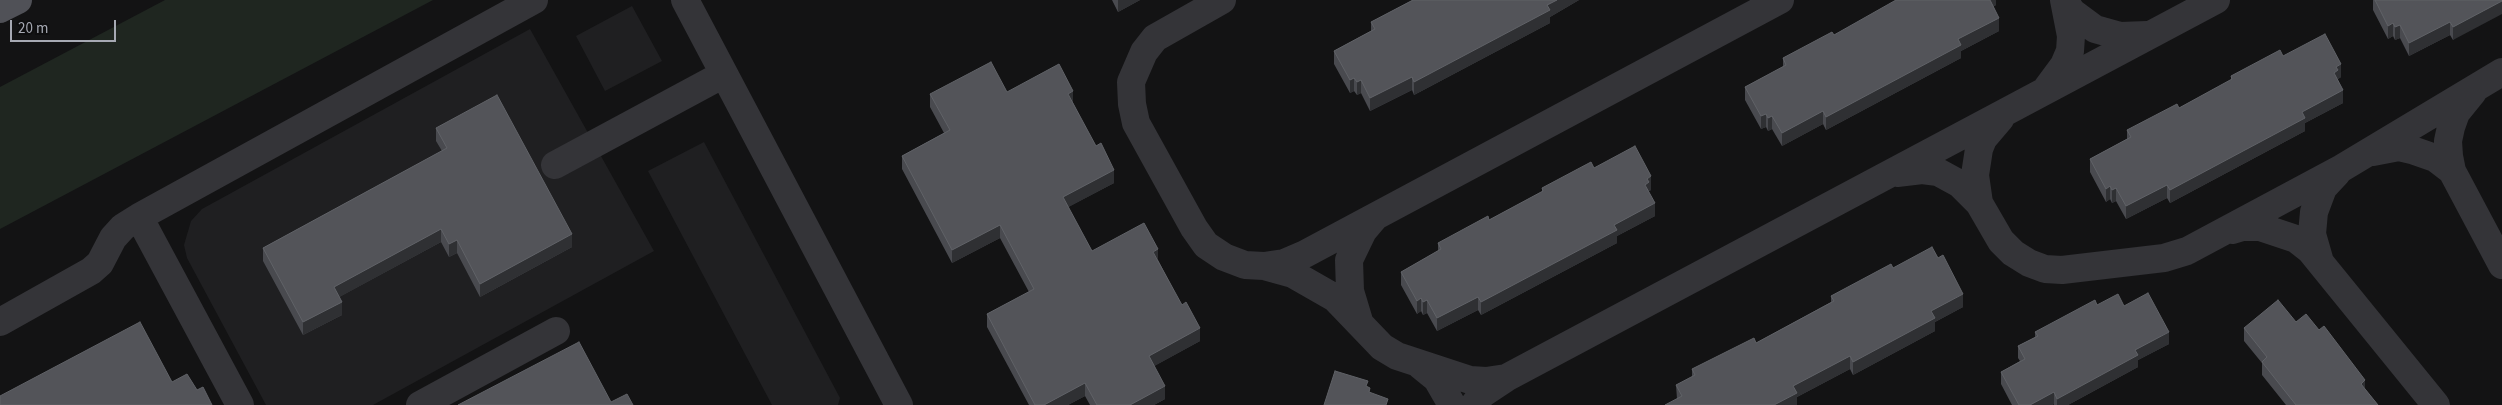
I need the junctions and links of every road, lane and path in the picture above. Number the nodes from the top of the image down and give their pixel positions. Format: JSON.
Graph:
{"nodes":[{"id":1,"x":18,"y":0,"type":"edge"},
{"id":2,"x":534,"y":0,"type":"edge"},
{"id":3,"x":685,"y":0,"type":"edge"},
{"id":4,"x":1222,"y":0,"type":"edge"},
{"id":5,"x":1780,"y":0,"type":"edge"},
{"id":6,"x":2064,"y":0,"type":"edge"},
{"id":7,"x":2216,"y":0,"type":"edge"},
{"id":8,"x":0,"y":9,"type":"edge"},
{"id":9,"x":2152,"y":34,"type":"junction"},
{"id":10,"x":724,"y":74,"type":"junction"},
{"id":11,"x":2491,"y":78,"type":"edge"},
{"id":12,"x":2044,"y":91,"type":"junction"},
{"id":13,"x":2008,"y":111,"type":"junction"},
{"id":14,"x":2352,"y":162,"type":"junction"},
{"id":15,"x":554,"y":165,"type":"dead end"},
{"id":16,"x":2452,"y":171,"type":"junction"},
{"id":17,"x":1889,"y":175,"type":"junction"},
{"id":18,"x":1979,"y":203,"type":"junction"},
{"id":19,"x":1377,"y":215,"type":"junction"},
{"id":20,"x":139,"y":217,"type":"junction"},
{"id":21,"x":2221,"y":233,"type":"junction"},
{"id":22,"x":2320,"y":262,"type":"junction"},
{"id":23,"x":2502,"y":265,"type":"edge"},
{"id":24,"x":1264,"y":266,"type":"junction"},
{"id":25,"x":0,"y":322,"type":"edge"},
{"id":26,"x":1361,"y":325,"type":"junction"},
{"id":27,"x":556,"y":331,"type":"dead end"},
{"id":28,"x":1418,"y":363,"type":"junction"},
{"id":29,"x":1506,"y":378,"type":"junction"},
{"id":30,"x":240,"y":405,"type":"edge"},
{"id":31,"x":420,"y":405,"type":"edge"},
{"id":32,"x":899,"y":405,"type":"edge"},
{"id":33,"x":1452,"y":405,"type":"edge"},
{"id":34,"x":1474,"y":405,"type":"edge"},
{"id":35,"x":2436,"y":405,"type":"edge"}],
"edges":[{"from":1,"to":8,"type":"main road"},
{"from":2,"to":20,"type":"lane"},
{"from":3,"to":10,"type":"lane"},
{"from":4,"to":24,"type":"lane"},
{"from":5,"to":19,"type":"lane"},
{"from":6,"to":9,"type":"lane"},
{"from":6,"to":12,"type":"lane"},
{"from":7,"to":9,"type":"lane"},
{"from":9,"to":12,"type":"lane"},
{"from":10,"to":15,"type":"lane"},
{"from":10,"to":32,"type":"lane"},
{"from":11,"to":14,"type":"lane"},
{"from":11,"to":16,"type":"lane"},
{"from":12,"to":13,"type":"lane"},
{"from":13,"to":17,"type":"lane"},
{"from":13,"to":18,"type":"lane"},
{"from":14,"to":16,"type":"lane"},
{"from":14,"to":21,"type":"lane"},
{"from":14,"to":22,"type":"lane"},
{"from":16,"to":23,"type":"lane"},
{"from":17,"to":18,"type":"lane"},
{"from":17,"to":29,"type":"lane"},
{"from":18,"to":21,"type":"lane"},
{"from":19,"to":24,"type":"lane"},
{"from":19,"to":26,"type":"lane"},
{"from":20,"to":25,"type":"lane"},
{"from":20,"to":30,"type":"lane"},
{"from":21,"to":22,"type":"lane"},
{"from":22,"to":35,"type":"lane"},
{"from":24,"to":26,"type":"lane"},
{"from":26,"to":28,"type":"lane"},
{"from":27,"to":31,"type":"lane"},
{"from":28,"to":29,"type":"lane"},
{"from":28,"to":33,"type":"lane"},
{"from":29,"to":34,"type":"lane"}]}
